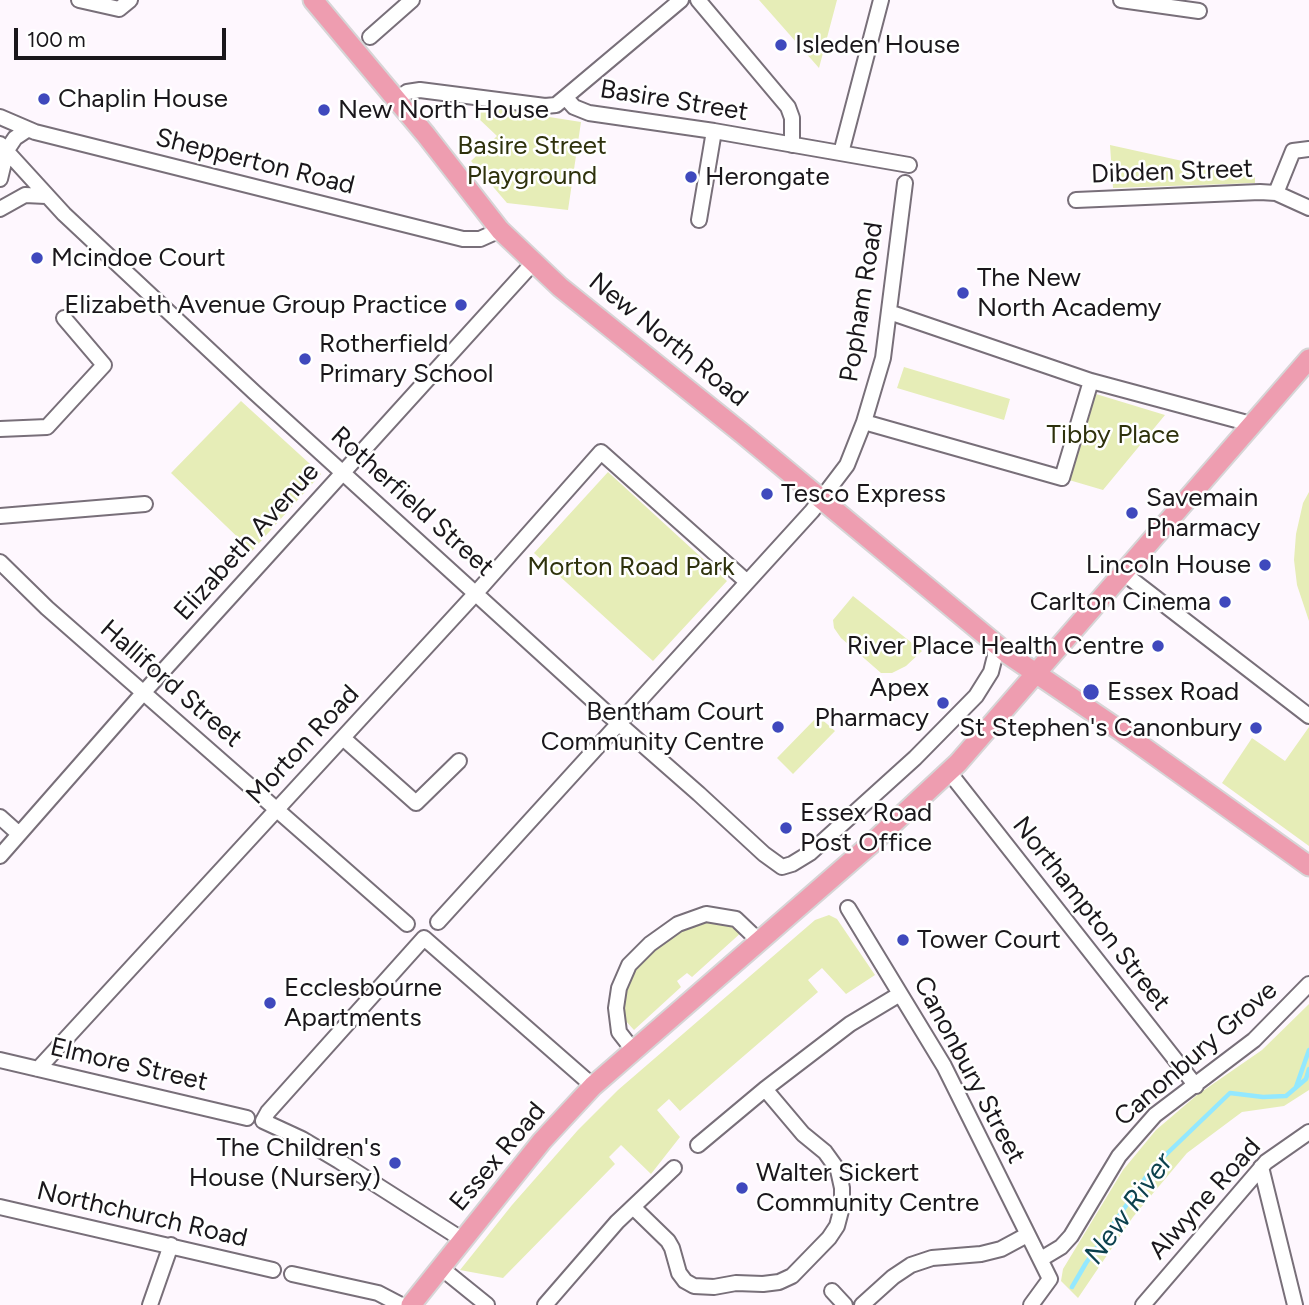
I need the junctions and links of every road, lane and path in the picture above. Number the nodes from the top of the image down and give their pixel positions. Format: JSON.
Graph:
{"nodes":[{"id":1,"x":79,"y":0,"type":"edge"},
{"id":2,"x":130,"y":0,"type":"edge"},
{"id":3,"x":313,"y":0,"type":"edge"},
{"id":4,"x":412,"y":0,"type":"edge"},
{"id":5,"x":681,"y":0,"type":"edge"},
{"id":6,"x":698,"y":0,"type":"edge"},
{"id":7,"x":881,"y":0,"type":"edge"},
{"id":8,"x":1121,"y":0,"type":"edge"},
{"id":9,"x":1199,"y":11,"type":"dead end"},
{"id":10,"x":370,"y":37,"type":"dead end"},
{"id":11,"x":397,"y":99,"type":"junction"},
{"id":12,"x":566,"y":99,"type":"junction"},
{"id":13,"x":0,"y":117,"type":"edge"},
{"id":14,"x":27,"y":130,"type":"junction"},
{"id":15,"x":714,"y":131,"type":"junction"},
{"id":16,"x":792,"y":145,"type":"junction"},
{"id":17,"x":3,"y":147,"type":"edge"},
{"id":18,"x":1308,"y":149,"type":"edge"},
{"id":19,"x":841,"y":153,"type":"junction"},
{"id":20,"x":909,"y":165,"type":"dead end"},
{"id":21,"x":0,"y":179,"type":"edge"},
{"id":22,"x":905,"y":183,"type":"dead end"},
{"id":23,"x":1276,"y":193,"type":"junction"},
{"id":24,"x":46,"y":196,"type":"junction"},
{"id":25,"x":1076,"y":200,"type":"dead end"},
{"id":26,"x":1309,"y":208,"type":"edge"},
{"id":27,"x":0,"y":209,"type":"edge"},
{"id":28,"x":699,"y":220,"type":"dead end"},
{"id":29,"x":500,"y":230,"type":"junction"},
{"id":30,"x":533,"y":263,"type":"junction"},
{"id":31,"x":889,"y":312,"type":"junction"},
{"id":32,"x":64,"y":318,"type":"dead end"},
{"id":33,"x":1309,"y":359,"type":"edge"},
{"id":34,"x":1091,"y":381,"type":"junction"},
{"id":35,"x":864,"y":422,"type":"junction"},
{"id":36,"x":1251,"y":424,"type":"junction"},
{"id":37,"x":0,"y":429,"type":"edge"},
{"id":38,"x":342,"y":474,"type":"junction"},
{"id":39,"x":822,"y":499,"type":"junction"},
{"id":40,"x":145,"y":504,"type":"dead end"},
{"id":41,"x":0,"y":516,"type":"edge"},
{"id":42,"x":0,"y":562,"type":"edge"},
{"id":43,"x":1122,"y":572,"type":"junction"},
{"id":44,"x":747,"y":581,"type":"junction"},
{"id":45,"x":476,"y":593,"type":"junction"},
{"id":46,"x":995,"y":643,"type":"junction"},
{"id":47,"x":1035,"y":673,"type":"junction"},
{"id":48,"x":144,"y":692,"type":"junction"},
{"id":49,"x":1309,"y":716,"type":"edge"},
{"id":50,"x":618,"y":723,"type":"junction"},
{"id":51,"x":343,"y":738,"type":"junction"},
{"id":52,"x":459,"y":761,"type":"dead end"},
{"id":53,"x":949,"y":772,"type":"junction"},
{"id":54,"x":276,"y":810,"type":"junction"},
{"id":55,"x":0,"y":817,"type":"edge"},
{"id":56,"x":19,"y":834,"type":"junction"},
{"id":57,"x":0,"y":856,"type":"edge"},
{"id":58,"x":1309,"y":866,"type":"edge"},
{"id":59,"x":848,"y":908,"type":"dead end"},
{"id":60,"x":438,"y":922,"type":"dead end"},
{"id":61,"x":407,"y":923,"type":"dead end"},
{"id":62,"x":759,"y":941,"type":"junction"},
{"id":63,"x":1309,"y":984,"type":"edge"},
{"id":64,"x":900,"y":994,"type":"junction"},
{"id":65,"x":633,"y":1050,"type":"junction"},
{"id":66,"x":0,"y":1060,"type":"edge"},
{"id":67,"x":38,"y":1069,"type":"junction"},
{"id":68,"x":593,"y":1086,"type":"junction"},
{"id":69,"x":1196,"y":1086,"type":"junction"},
{"id":70,"x":765,"y":1089,"type":"junction"},
{"id":71,"x":247,"y":1118,"type":"dead end"},
{"id":72,"x":1309,"y":1132,"type":"edge"},
{"id":73,"x":698,"y":1145,"type":"dead end"},
{"id":74,"x":1261,"y":1167,"type":"junction"},
{"id":75,"x":674,"y":1168,"type":"dead end"},
{"id":76,"x":0,"y":1207,"type":"edge"},
{"id":77,"x":633,"y":1207,"type":"junction"},
{"id":78,"x":1027,"y":1235,"type":"junction"},
{"id":79,"x":463,"y":1240,"type":"junction"},
{"id":80,"x":171,"y":1245,"type":"junction"},
{"id":81,"x":1041,"y":1259,"type":"junction"},
{"id":82,"x":440,"y":1267,"type":"junction"},
{"id":83,"x":273,"y":1270,"type":"dead end"},
{"id":84,"x":292,"y":1274,"type":"dead end"},
{"id":85,"x":832,"y":1291,"type":"dead end"},
{"id":86,"x":150,"y":1305,"type":"edge"},
{"id":87,"x":401,"y":1305,"type":"edge"},
{"id":88,"x":411,"y":1305,"type":"edge"},
{"id":89,"x":487,"y":1305,"type":"edge"},
{"id":90,"x":545,"y":1305,"type":"edge"},
{"id":91,"x":845,"y":1305,"type":"edge"},
{"id":92,"x":862,"y":1305,"type":"edge"},
{"id":93,"x":1031,"y":1305,"type":"edge"},
{"id":94,"x":1143,"y":1305,"type":"edge"},
{"id":95,"x":1295,"y":1305,"type":"edge"}],
"edges":[{"from":1,"to":2,"type":"street"},
{"from":3,"to":11,"type":"main road","name":"New North Road"},
{"from":4,"to":10,"type":"street"},
{"from":5,"to":12,"type":"street"},
{"from":6,"to":16,"type":"street"},
{"from":7,"to":19,"type":"street"},
{"from":8,"to":9,"type":"street"},
{"from":11,"to":12,"type":"street","name":"Basire Street"},
{"from":11,"to":29,"type":"main road","name":"New North Road"},
{"from":12,"to":15,"type":"street","name":"Basire Street"},
{"from":13,"to":14,"type":"street","name":"Shepperton Road"},
{"from":14,"to":17,"type":"street"},
{"from":14,"to":29,"type":"street","name":"Shepperton Road"},
{"from":15,"to":16,"type":"street","name":"Basire Street"},
{"from":15,"to":28,"type":"street"},
{"from":16,"to":19,"type":"street","name":"Basire Street"},
{"from":17,"to":21,"type":"street"},
{"from":17,"to":24,"type":"street","name":"Rotherfield Street"},
{"from":18,"to":23,"type":"street"},
{"from":19,"to":20,"type":"street","name":"Basire Street"},
{"from":22,"to":31,"type":"street","name":"Popham Road"},
{"from":23,"to":25,"type":"street","name":"Dibden Street"},
{"from":23,"to":26,"type":"street","name":"Dibden Street"},
{"from":24,"to":27,"type":"street"},
{"from":24,"to":38,"type":"street","name":"Rotherfield Street"},
{"from":29,"to":30,"type":"main road","name":"New North Road"},
{"from":30,"to":38,"type":"street","name":"Elizabeth Avenue"},
{"from":30,"to":39,"type":"main road","name":"New North Road"},
{"from":31,"to":34,"type":"street"},
{"from":31,"to":35,"type":"street","name":"Popham Road"},
{"from":32,"to":37,"type":"street"},
{"from":33,"to":36,"type":"main road","name":"Essex Road"},
{"from":34,"to":35,"type":"street"},
{"from":34,"to":36,"type":"street"},
{"from":35,"to":39,"type":"street","name":"Popham Road"},
{"from":36,"to":43,"type":"main road","name":"Essex Road"},
{"from":38,"to":45,"type":"street","name":"Rotherfield Street"},
{"from":38,"to":48,"type":"street","name":"Elizabeth Avenue"},
{"from":39,"to":44,"type":"street","name":"Popham Road"},
{"from":39,"to":46,"type":"main road","name":"New North Road"},
{"from":40,"to":41,"type":"street"},
{"from":42,"to":48,"type":"street","name":"Halliford Street"},
{"from":43,"to":47,"type":"main road","name":"Essex Road"},
{"from":43,"to":49,"type":"street"},
{"from":44,"to":45,"type":"street","name":"Morton Road"},
{"from":44,"to":50,"type":"street","name":"Popham Road"},
{"from":45,"to":50,"type":"street","name":"Rotherfield Street"},
{"from":45,"to":51,"type":"street","name":"Morton Road"},
{"from":46,"to":47,"type":"main road","name":"New North Road"},
{"from":46,"to":50,"type":"street","name":"Rotherfield Street"},
{"from":47,"to":53,"type":"main road","name":"Essex Road"},
{"from":47,"to":58,"type":"main road","name":"New North Road"},
{"from":48,"to":54,"type":"street","name":"Halliford Street"},
{"from":48,"to":56,"type":"street","name":"Elizabeth Avenue"},
{"from":50,"to":60,"type":"street","name":"Popham Road"},
{"from":51,"to":52,"type":"street"},
{"from":51,"to":54,"type":"street","name":"Morton Road"},
{"from":53,"to":62,"type":"main road","name":"Essex Road"},
{"from":53,"to":69,"type":"street","name":"Northampton Street"},
{"from":54,"to":61,"type":"street","name":"Halliford Street"},
{"from":54,"to":67,"type":"street","name":"Morton Road"},
{"from":55,"to":56,"type":"street"},
{"from":56,"to":57,"type":"street","name":"Elizabeth Avenue"},
{"from":59,"to":64,"type":"street","name":"Canonbury Street"},
{"from":62,"to":65,"type":"main road","name":"Essex Road"},
{"from":62,"to":65,"type":"street"},
{"from":63,"to":69,"type":"street","name":"Canonbury Grove"},
{"from":64,"to":70,"type":"street"},
{"from":64,"to":78,"type":"street","name":"Canonbury Street"},
{"from":65,"to":68,"type":"main road","name":"Essex Road"},
{"from":66,"to":67,"type":"street","name":"Elmore Street"},
{"from":67,"to":71,"type":"street","name":"Elmore Street"},
{"from":68,"to":79,"type":"main road","name":"Essex Road"},
{"from":68,"to":79,"type":"street"},
{"from":69,"to":81,"type":"street","name":"Canonbury Grove"},
{"from":70,"to":73,"type":"street"},
{"from":70,"to":77,"type":"street"},
{"from":72,"to":74,"type":"street","name":"Alwyne Road"},
{"from":74,"to":94,"type":"street","name":"Alwyne Road"},
{"from":74,"to":95,"type":"street"},
{"from":75,"to":77,"type":"street"},
{"from":76,"to":80,"type":"street","name":"Northchurch Road"},
{"from":77,"to":90,"type":"street"},
{"from":78,"to":81,"type":"street","name":"Canonbury Street"},
{"from":78,"to":92,"type":"street"},
{"from":79,"to":82,"type":"main road","name":"Essex Road"},
{"from":80,"to":83,"type":"street","name":"Northchurch Road"},
{"from":80,"to":86,"type":"street"},
{"from":81,"to":93,"type":"street","name":"Canonbury Street"},
{"from":82,"to":88,"type":"main road","name":"Essex Road"},
{"from":82,"to":89,"type":"street"},
{"from":84,"to":87,"type":"street"},
{"from":85,"to":91,"type":"street"}]}
